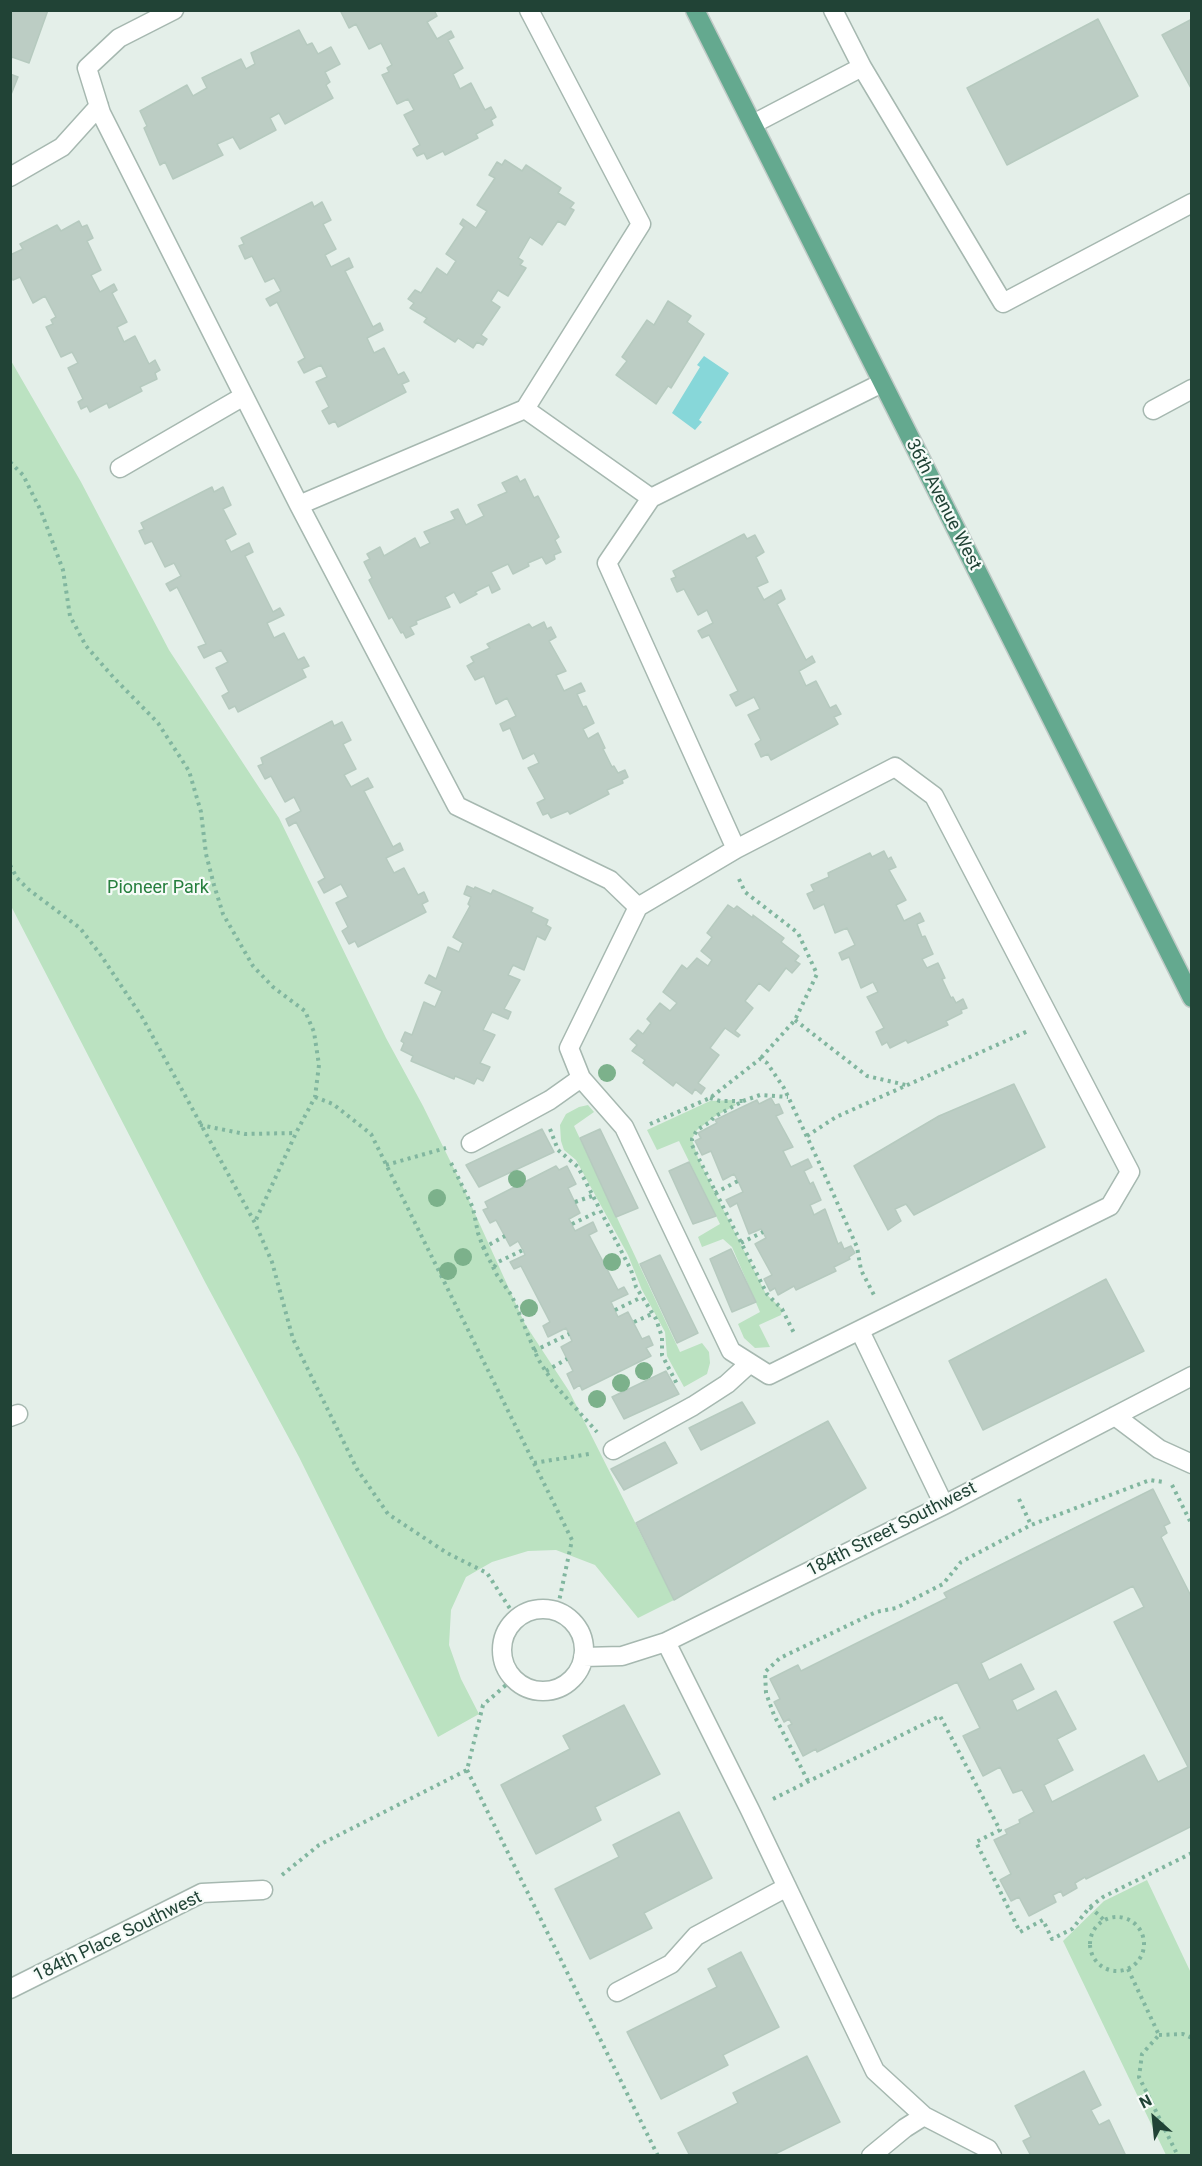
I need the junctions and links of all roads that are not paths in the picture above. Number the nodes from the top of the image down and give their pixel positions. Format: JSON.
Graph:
{"nodes":[{"id":1,"x":174,"y":10,"type":"edge"},
{"id":2,"x":529,"y":10,"type":"edge"},
{"id":3,"x":695,"y":10,"type":"edge"},
{"id":4,"x":833,"y":10,"type":"edge"},
{"id":5,"x":861,"y":67,"type":"junction"},
{"id":6,"x":99,"y":106,"type":"junction"},
{"id":7,"x":753,"y":124,"type":"junction"},
{"id":8,"x":10,"y":177,"type":"edge"},
{"id":9,"x":1191,"y":203,"type":"edge"},
{"id":10,"x":882,"y":383,"type":"junction"},
{"id":11,"x":1191,"y":389,"type":"edge"},
{"id":12,"x":244,"y":396,"type":"junction"},
{"id":13,"x":525,"y":409,"type":"junction"},
{"id":14,"x":1153,"y":410,"type":"dead end"},
{"id":15,"x":120,"y":468,"type":"dead end"},
{"id":16,"x":651,"y":498,"type":"junction"},
{"id":17,"x":299,"y":505,"type":"junction"},
{"id":18,"x":732,"y":852,"type":"junction"},
{"id":19,"x":638,"y":907,"type":"junction"},
{"id":20,"x":1191,"y":998,"type":"edge"},
{"id":21,"x":581,"y":1078,"type":"junction"},
{"id":22,"x":471,"y":1143,"type":"road end"},
{"id":23,"x":860,"y":1331,"type":"junction"},
{"id":24,"x":750,"y":1363,"type":"junction"},
{"id":25,"x":1191,"y":1376,"type":"edge"},
{"id":26,"x":1115,"y":1416,"type":"junction"},
{"id":27,"x":613,"y":1450,"type":"road end"},
{"id":28,"x":1191,"y":1464,"type":"edge"},
{"id":29,"x":944,"y":1505,"type":"junction"},
{"id":30,"x":666,"y":1642,"type":"junction"},
{"id":31,"x":583,"y":1657,"type":"junction"},
{"id":32,"x":787,"y":1887,"type":"junction"},
{"id":33,"x":263,"y":1890,"type":"road end"},
{"id":34,"x":10,"y":1989,"type":"edge"},
{"id":35,"x":616,"y":1992,"type":"dead end"},
{"id":36,"x":924,"y":2116,"type":"junction"},
{"id":37,"x":871,"y":2156,"type":"edge"},
{"id":38,"x":992,"y":2156,"type":"edge"}],
"edges":[{"from":1,"to":6,"type":"street"},
{"from":2,"to":13,"type":"street"},
{"from":3,"to":7,"type":"main road","name":"36th Avenue West"},
{"from":4,"to":5,"type":"street"},
{"from":5,"to":7,"type":"street"},
{"from":5,"to":9,"type":"street"},
{"from":6,"to":8,"type":"street"},
{"from":6,"to":12,"type":"street"},
{"from":7,"to":10,"type":"main road","name":"36th Avenue West"},
{"from":10,"to":16,"type":"street"},
{"from":10,"to":20,"type":"main road","name":"36th Avenue West"},
{"from":11,"to":14,"type":"street"},
{"from":12,"to":15,"type":"street"},
{"from":12,"to":17,"type":"street"},
{"from":13,"to":16,"type":"street"},
{"from":13,"to":17,"type":"street"},
{"from":16,"to":18,"type":"street"},
{"from":17,"to":19,"type":"street"},
{"from":18,"to":19,"type":"street"},
{"from":18,"to":23,"type":"street"},
{"from":19,"to":21,"type":"street"},
{"from":21,"to":22,"type":"street"},
{"from":21,"to":24,"type":"street"},
{"from":23,"to":24,"type":"street"},
{"from":23,"to":29,"type":"street"},
{"from":24,"to":27,"type":"street"},
{"from":25,"to":26,"type":"street","name":"184th Street Southwest"},
{"from":26,"to":28,"type":"street"},
{"from":26,"to":29,"type":"street","name":"184th Street Southwest"},
{"from":29,"to":30,"type":"street","name":"184th Street Southwest"},
{"from":30,"to":31,"type":"street","name":"184th Street Southwest"},
{"from":30,"to":32,"type":"street"},
{"from":31,"to":31,"type":"street"},
{"from":32,"to":35,"type":"street"},
{"from":32,"to":36,"type":"street"},
{"from":33,"to":34,"type":"street","name":"184th Place Southwest"},
{"from":36,"to":37,"type":"street"},
{"from":36,"to":38,"type":"street"}]}
